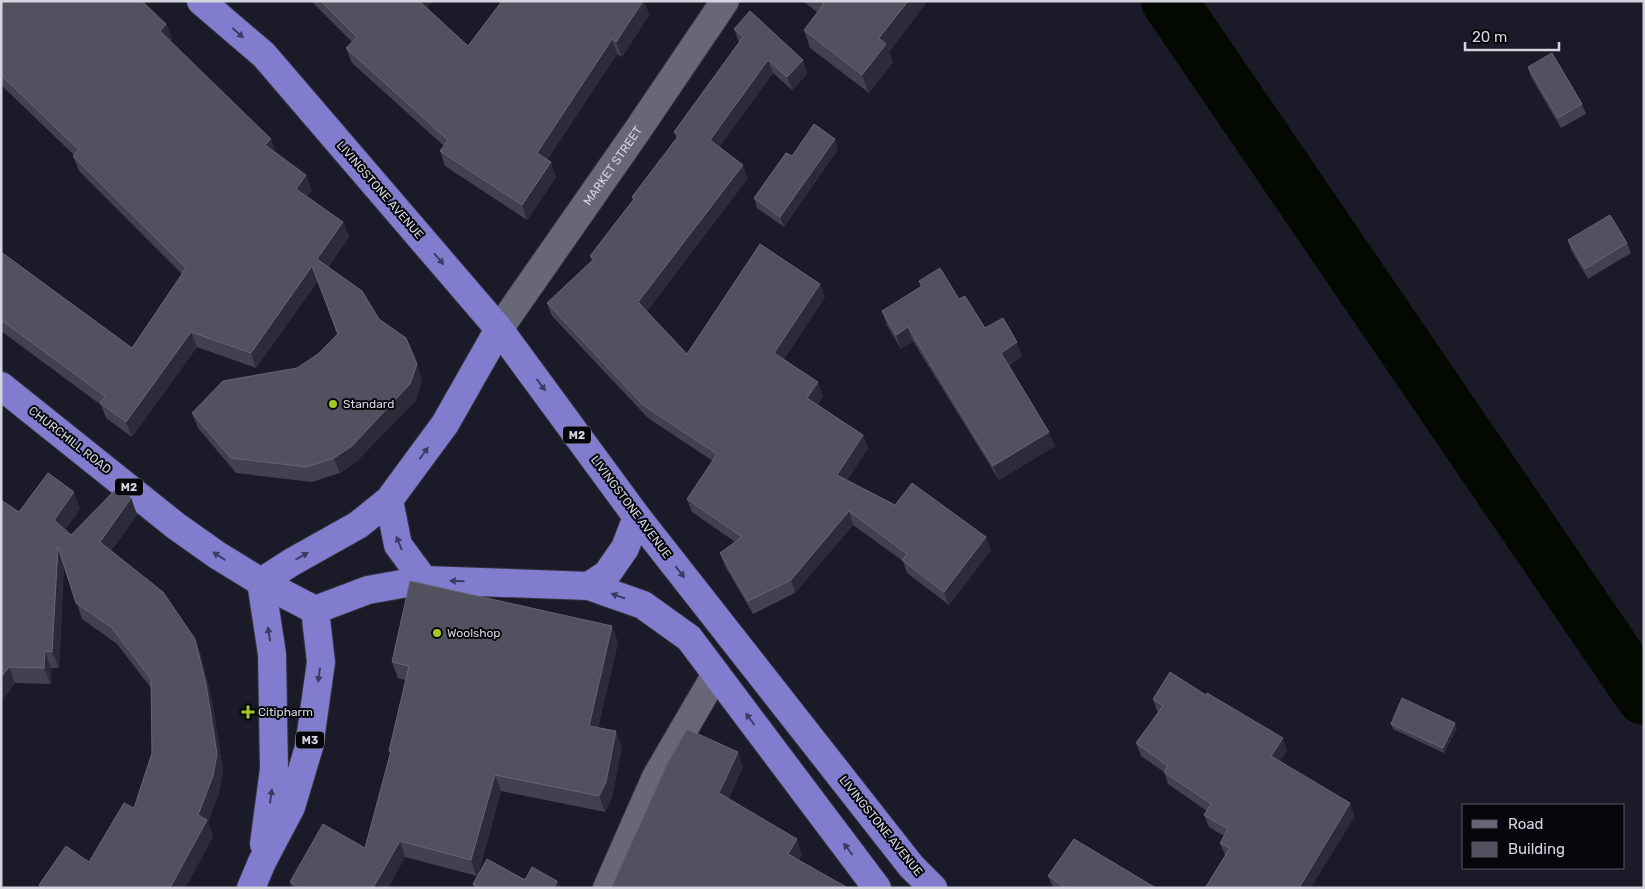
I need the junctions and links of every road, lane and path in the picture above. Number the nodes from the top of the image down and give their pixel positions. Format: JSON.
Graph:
{"nodes":[{"id":1,"x":201,"y":1,"type":"edge"},
{"id":2,"x":725,"y":1,"type":"edge"},
{"id":3,"x":499,"y":328,"type":"junction"},
{"id":4,"x":1,"y":386,"type":"edge"},
{"id":5,"x":390,"y":500,"type":"junction"},
{"id":6,"x":637,"y":517,"type":"junction"},
{"id":7,"x":424,"y":580,"type":"junction"},
{"id":8,"x":261,"y":582,"type":"junction"},
{"id":9,"x":589,"y":586,"type":"junction"},
{"id":10,"x":315,"y":610,"type":"junction"},
{"id":11,"x":716,"y":674,"type":"junction"},
{"id":12,"x":262,"y":862,"type":"junction"},
{"id":13,"x":252,"y":888,"type":"edge"},
{"id":14,"x":607,"y":888,"type":"edge"},
{"id":15,"x":877,"y":888,"type":"edge"},
{"id":16,"x":933,"y":888,"type":"edge"}],
"edges":[{"from":1,"to":3,"type":"highway","name":"LIVINGSTONE AVENUE","number":"M2","one_way":true},
{"from":2,"to":3,"type":"street","name":"MARKET STREET"},
{"from":5,"to":3,"type":"highway","one_way":true},
{"from":3,"to":6,"type":"highway","name":"LIVINGSTONE AVENUE","number":"M2","one_way":true},
{"from":8,"to":4,"type":"highway","name":"CHURCHILL ROAD","number":"M2","one_way":true},
{"from":7,"to":5,"type":"highway","one_way":true},
{"from":8,"to":5,"type":"highway","one_way":true},
{"from":6,"to":9,"type":"highway"},
{"from":6,"to":16,"type":"highway","name":"LIVINGSTONE AVENUE","number":"M2","one_way":true},
{"from":9,"to":7,"type":"highway","one_way":true},
{"from":7,"to":10,"type":"highway"},
{"from":8,"to":10,"type":"highway","number":"M2"},
{"from":12,"to":8,"type":"highway","number":"M3","one_way":true},
{"from":11,"to":9,"type":"highway","one_way":true},
{"from":10,"to":12,"type":"highway","number":"M3","one_way":true},
{"from":11,"to":14,"type":"street"},
{"from":15,"to":11,"type":"highway","one_way":true},
{"from":12,"to":13,"type":"highway","number":"M3"}]}
